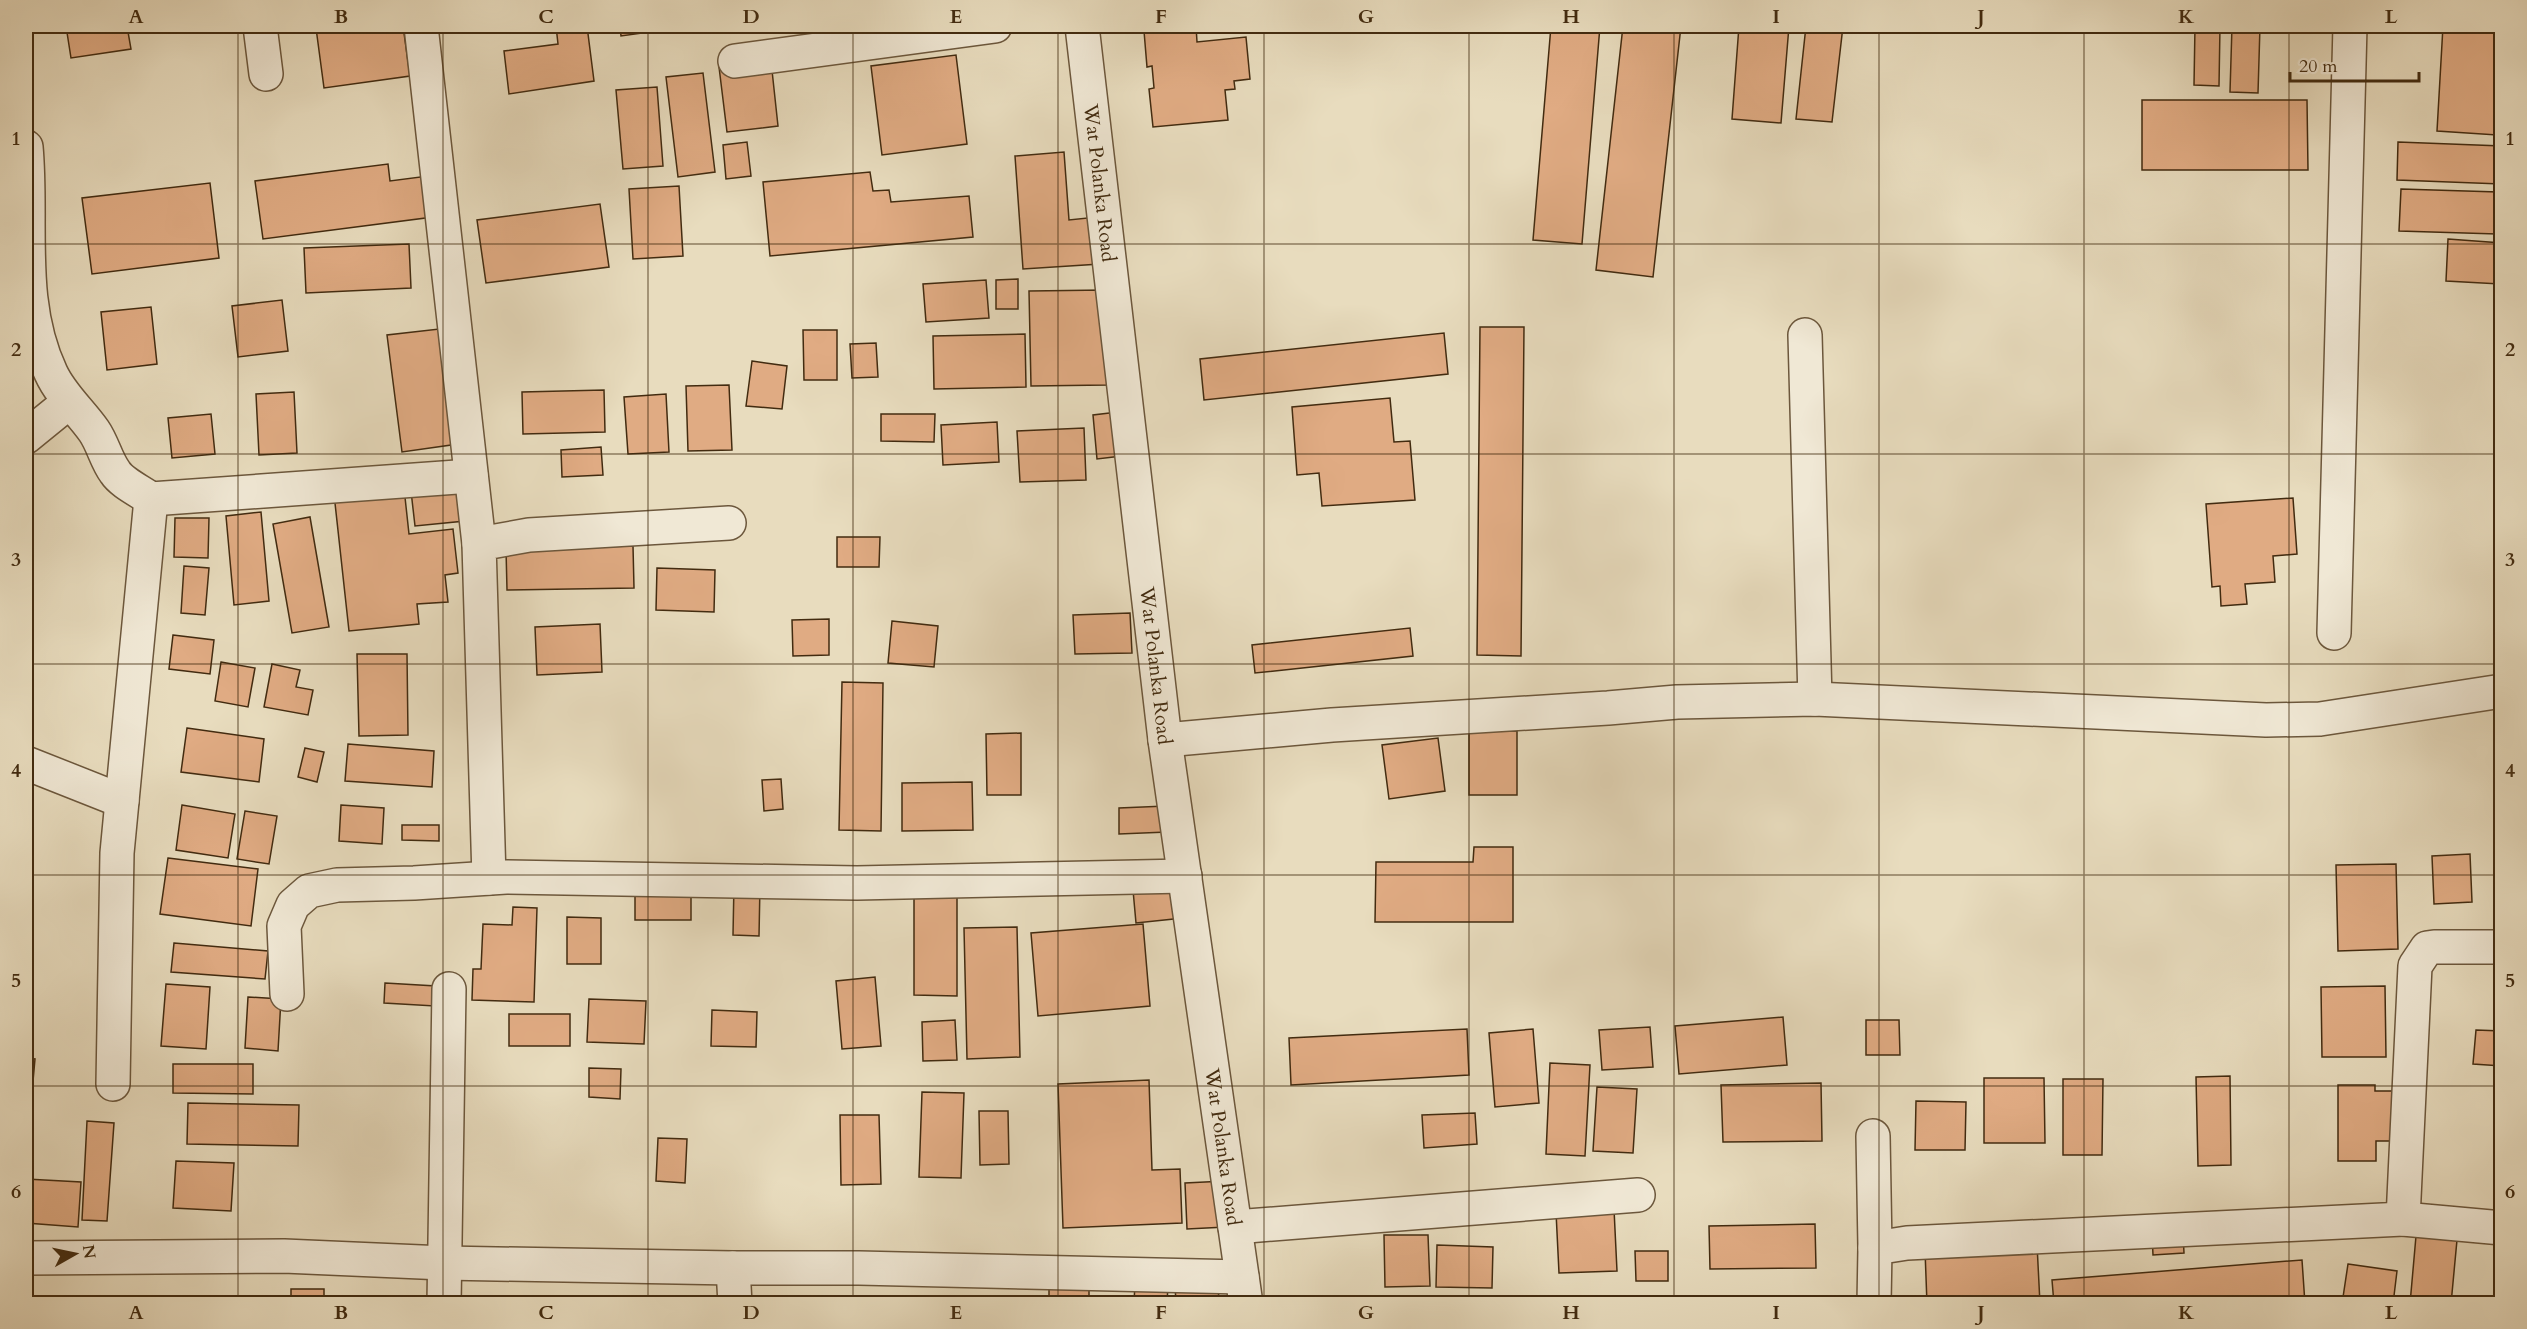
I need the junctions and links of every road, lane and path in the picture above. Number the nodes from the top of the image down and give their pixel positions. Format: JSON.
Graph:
{"nodes":[{"id":1,"x":260,"y":26,"type":"edge"},
{"id":2,"x":421,"y":26,"type":"edge"},
{"id":3,"x":995,"y":26,"type":"edge"},
{"id":4,"x":1082,"y":26,"type":"edge"},
{"id":5,"x":2350,"y":26,"type":"edge"},
{"id":6,"x":735,"y":61,"type":"dead end"},
{"id":7,"x":266,"y":74,"type":"dead end"},
{"id":8,"x":26,"y":147,"type":"edge"},
{"id":9,"x":26,"y":281,"type":"edge"},
{"id":10,"x":1805,"y":335,"type":"dead end"},
{"id":11,"x":69,"y":402,"type":"junction"},
{"id":12,"x":26,"y":437,"type":"edge"},
{"id":13,"x":471,"y":476,"type":"junction"},
{"id":14,"x":151,"y":499,"type":"junction"},
{"id":15,"x":729,"y":523,"type":"dead end"},
{"id":16,"x":479,"y":544,"type":"junction"},
{"id":17,"x":2334,"y":633,"type":"dead end"},
{"id":18,"x":2502,"y":691,"type":"edge"},
{"id":19,"x":1815,"y":699,"type":"junction"},
{"id":20,"x":1165,"y":740,"type":"junction"},
{"id":21,"x":26,"y":763,"type":"edge"},
{"id":22,"x":122,"y":801,"type":"junction"},
{"id":23,"x":1185,"y":876,"type":"junction"},
{"id":24,"x":489,"y":878,"type":"junction"},
{"id":25,"x":2502,"y":946,"type":"edge"},
{"id":26,"x":449,"y":989,"type":"dead end"},
{"id":27,"x":287,"y":994,"type":"dead end"},
{"id":28,"x":113,"y":1084,"type":"dead end"},
{"id":29,"x":1872,"y":1136,"type":"dead end"},
{"id":30,"x":1638,"y":1195,"type":"dead end"},
{"id":31,"x":2403,"y":1219,"type":"junction"},
{"id":32,"x":1235,"y":1227,"type":"junction"},
{"id":33,"x":2502,"y":1228,"type":"edge"},
{"id":34,"x":1875,"y":1248,"type":"junction"},
{"id":35,"x":26,"y":1258,"type":"edge"},
{"id":36,"x":444,"y":1263,"type":"junction"},
{"id":37,"x":734,"y":1269,"type":"junction"},
{"id":38,"x":1244,"y":1290,"type":"edge"},
{"id":39,"x":444,"y":1304,"type":"edge"},
{"id":40,"x":735,"y":1304,"type":"edge"},
{"id":41,"x":1874,"y":1304,"type":"edge"}],
"edges":[{"from":1,"to":7,"type":"street"},
{"from":2,"to":13,"type":"street"},
{"from":3,"to":6,"type":"street"},
{"from":4,"to":20,"type":"street","name":"Wat Polanka Road"},
{"from":5,"to":17,"type":"street"},
{"from":8,"to":9,"type":"street"},
{"from":9,"to":11,"type":"street"},
{"from":10,"to":19,"type":"street"},
{"from":11,"to":12,"type":"street"},
{"from":11,"to":14,"type":"street"},
{"from":13,"to":14,"type":"street"},
{"from":13,"to":16,"type":"street"},
{"from":14,"to":22,"type":"street"},
{"from":15,"to":16,"type":"street"},
{"from":16,"to":24,"type":"street"},
{"from":18,"to":19,"type":"street"},
{"from":19,"to":20,"type":"street"},
{"from":20,"to":23,"type":"street","name":"Wat Polanka Road"},
{"from":21,"to":22,"type":"street"},
{"from":22,"to":28,"type":"street"},
{"from":23,"to":24,"type":"street"},
{"from":23,"to":32,"type":"street","name":"Wat Polanka Road"},
{"from":24,"to":27,"type":"street"},
{"from":25,"to":31,"type":"street"},
{"from":26,"to":36,"type":"street"},
{"from":29,"to":34,"type":"street"},
{"from":30,"to":32,"type":"street"},
{"from":31,"to":33,"type":"street"},
{"from":31,"to":34,"type":"street"},
{"from":32,"to":38,"type":"street","name":"Wat Polanka Road"},
{"from":34,"to":41,"type":"street"},
{"from":35,"to":36,"type":"street"},
{"from":36,"to":37,"type":"street"},
{"from":36,"to":39,"type":"street"},
{"from":37,"to":38,"type":"street"},
{"from":37,"to":40,"type":"street"}]}
